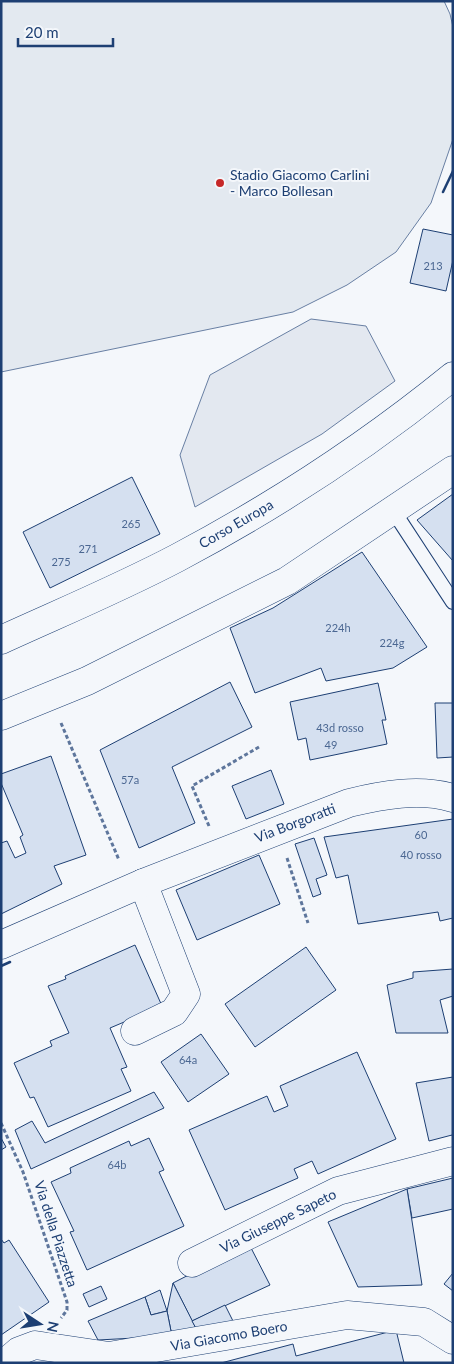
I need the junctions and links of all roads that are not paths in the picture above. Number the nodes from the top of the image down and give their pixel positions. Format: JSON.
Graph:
{"nodes":[{"id":1,"x":453,"y":376,"type":"edge"},
{"id":2,"x":453,"y":470,"type":"edge"},
{"id":3,"x":392,"y":513,"type":"junction"},
{"id":4,"x":453,"y":602,"type":"edge"},
{"id":5,"x":1,"y":640,"type":"edge"},
{"id":6,"x":1,"y":716,"type":"edge"},
{"id":7,"x":453,"y":798,"type":"edge"},
{"id":8,"x":144,"y":883,"type":"junction"},
{"id":9,"x":1,"y":945,"type":"edge"},
{"id":10,"x":135,"y":1031,"type":"dead end"},
{"id":11,"x":453,"y":1161,"type":"edge"},
{"id":12,"x":192,"y":1263,"type":"dead end"},
{"id":13,"x":453,"y":1340,"type":"edge"},
{"id":14,"x":21,"y":1355,"type":"edge"}],
"edges":[{"from":1,"to":5,"type":"street","name":"Corso Europa"},
{"from":2,"to":3,"type":"street"},
{"from":3,"to":4,"type":"lane"},
{"from":3,"to":6,"type":"street"},
{"from":7,"to":8,"type":"street","name":"Via Borgoratti"},
{"from":8,"to":9,"type":"street","name":"Via Borgoratti"},
{"from":8,"to":10,"type":"street"},
{"from":11,"to":12,"type":"street","name":"Via Giuseppe Sapeto"},
{"from":13,"to":14,"type":"street","name":"Via Giacomo Boero"}]}
